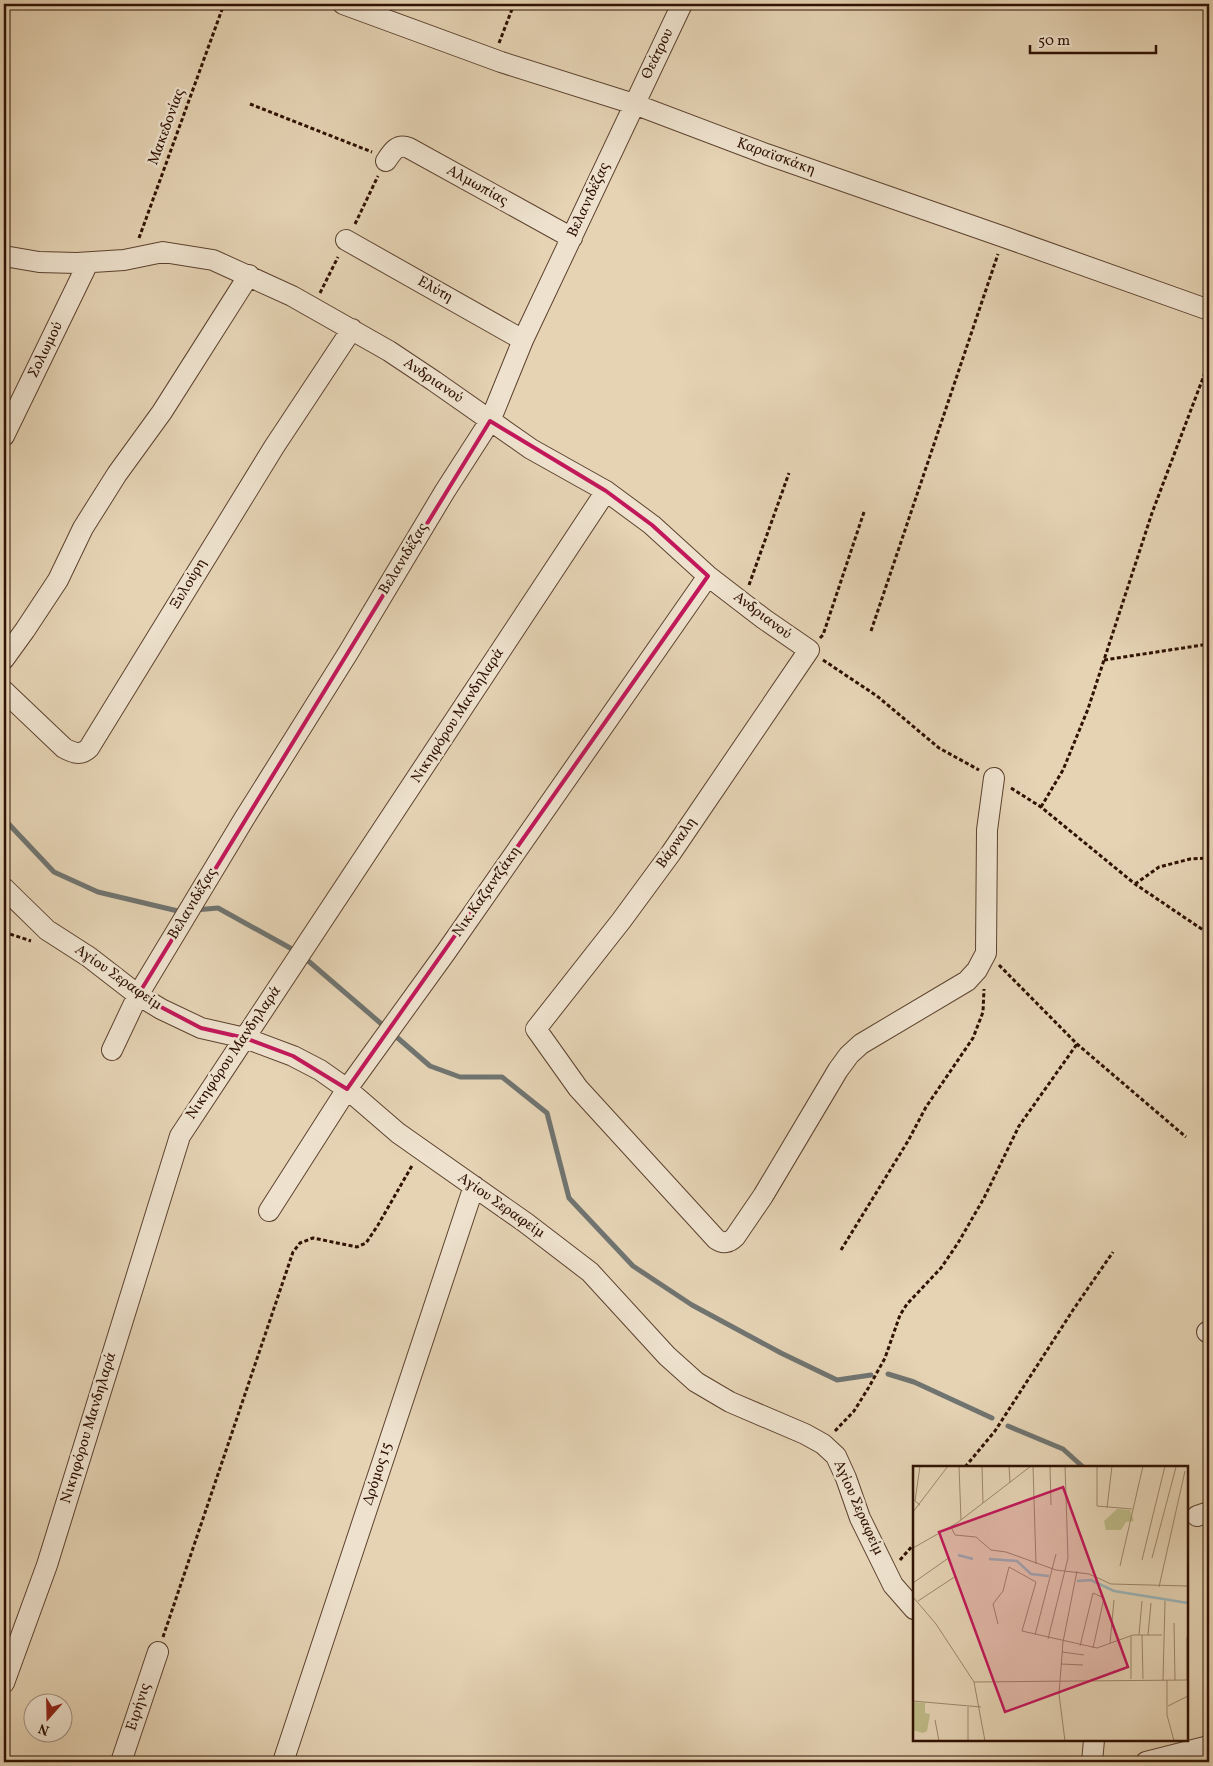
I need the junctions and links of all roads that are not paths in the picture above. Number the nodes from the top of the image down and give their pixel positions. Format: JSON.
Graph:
{"nodes":[{"id":1,"x":343,"y":4,"type":"edge"},
{"id":2,"x":682,"y":4,"type":"edge"},
{"id":3,"x":634,"y":104,"type":"junction"},
{"id":4,"x":386,"y":161,"type":"road end"},
{"id":5,"x":572,"y":238,"type":"junction"},
{"id":6,"x":346,"y":240,"type":"road end"},
{"id":7,"x":4,"y":256,"type":"edge"},
{"id":8,"x":88,"y":263,"type":"junction"},
{"id":9,"x":249,"y":275,"type":"junction"},
{"id":10,"x":1209,"y":310,"type":"edge"},
{"id":11,"x":352,"y":329,"type":"junction"},
{"id":12,"x":523,"y":340,"type":"junction"},
{"id":13,"x":490,"y":421,"type":"junction"},
{"id":14,"x":4,"y":436,"type":"edge"},
{"id":15,"x":606,"y":491,"type":"junction"},
{"id":16,"x":708,"y":576,"type":"junction"},
{"id":17,"x":809,"y":650,"type":"joint"},
{"id":18,"x":4,"y":659,"type":"edge"},
{"id":19,"x":4,"y":691,"type":"edge"},
{"id":20,"x":994,"y":778,"type":"dead end"},
{"id":21,"x":4,"y":888,"type":"edge"},
{"id":22,"x":138,"y":995,"type":"junction"},
{"id":23,"x":245,"y":1038,"type":"junction"},
{"id":24,"x":112,"y":1050,"type":"dead end"},
{"id":25,"x":347,"y":1089,"type":"junction"},
{"id":26,"x":474,"y":1186,"type":"junction"},
{"id":27,"x":269,"y":1211,"type":"dead end"},
{"id":28,"x":913,"y":1608,"type":"edge"},
{"id":29,"x":158,"y":1652,"type":"road end"},
{"id":30,"x":4,"y":1683,"type":"edge"},
{"id":31,"x":1094,"y":1741,"type":"edge"},
{"id":32,"x":1209,"y":1746,"type":"edge"},
{"id":33,"x":121,"y":1762,"type":"edge"},
{"id":34,"x":283,"y":1762,"type":"edge"},
{"id":35,"x":1092,"y":1762,"type":"edge"},
{"id":36,"x":1146,"y":1762,"type":"edge"}],
"edges":[{"from":1,"to":3,"type":"street","name":"Καραϊσκάκη"},
{"from":2,"to":3,"type":"street","name":"Θεάτρου"},
{"from":3,"to":5,"type":"street","name":"Βελανιδέζας"},
{"from":3,"to":10,"type":"street","name":"Καραϊσκάκη"},
{"from":4,"to":5,"type":"street","name":"Αλμωπίας"},
{"from":5,"to":12,"type":"street","name":"Βελανιδέζας"},
{"from":6,"to":12,"type":"street","name":"Ελύτη"},
{"from":7,"to":8,"type":"street","name":"Ανδριανού"},
{"from":8,"to":9,"type":"street","name":"Ανδριανού"},
{"from":8,"to":14,"type":"street","name":"Σολωμού"},
{"from":9,"to":11,"type":"street","name":"Ανδριανού"},
{"from":9,"to":18,"type":"street"},
{"from":11,"to":13,"type":"street","name":"Ανδριανού"},
{"from":11,"to":19,"type":"street","name":"Ξυλούρη"},
{"from":12,"to":13,"type":"street","name":"Βελανιδέζας"},
{"from":13,"to":15,"type":"street","name":"Ανδριανού"},
{"from":13,"to":22,"type":"street","name":"Βελανιδέζας"},
{"from":15,"to":16,"type":"street","name":"Ανδριανού"},
{"from":15,"to":23,"type":"street","name":"Νικηφόρου Μανδηλαρά"},
{"from":16,"to":17,"type":"street","name":"Ανδριανού"},
{"from":16,"to":25,"type":"street","name":"Νικ.Καζαντζάκη"},
{"from":17,"to":20,"type":"street","name":"Βάρναλη"},
{"from":21,"to":22,"type":"street","name":"Αγίου Σεραφείμ"},
{"from":22,"to":23,"type":"street","name":"Αγίου Σεραφείμ"},
{"from":22,"to":24,"type":"street","name":"Βελανιδέζας"},
{"from":23,"to":25,"type":"street","name":"Αγίου Σεραφείμ"},
{"from":23,"to":30,"type":"street","name":"Νικηφόρου Μανδηλαρά"},
{"from":25,"to":26,"type":"street","name":"Αγίου Σεραφείμ"},
{"from":25,"to":27,"type":"street","name":"Νικ.Καζαντζάκη"},
{"from":26,"to":28,"type":"street","name":"Αγίου Σεραφείμ"},
{"from":26,"to":34,"type":"street","name":"Δρόμος 15"},
{"from":29,"to":33,"type":"street","name":"Ειρήνις"},
{"from":31,"to":35,"type":"street"},
{"from":32,"to":36,"type":"street"}]}
